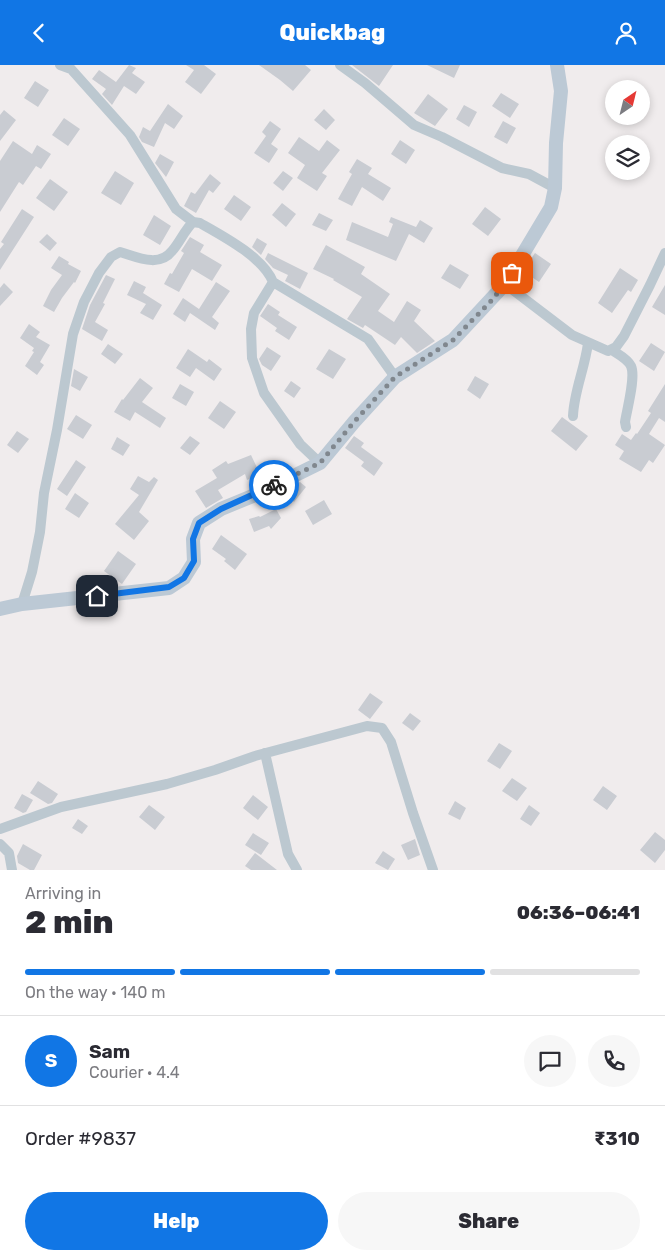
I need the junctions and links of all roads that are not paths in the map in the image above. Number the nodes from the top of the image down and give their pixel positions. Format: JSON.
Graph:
{"nodes":[{"id":1,"x":60,"y":65,"type":"edge"},
{"id":2,"x":340,"y":65,"type":"edge"},
{"id":3,"x":557,"y":65,"type":"edge"},
{"id":4,"x":72,"y":67,"type":"edge"},
{"id":5,"x":555,"y":188,"type":"junction"},
{"id":6,"x":193,"y":222,"type":"junction"},
{"id":7,"x":665,"y":253,"type":"edge"},
{"id":8,"x":273,"y":282,"type":"junction"},
{"id":9,"x":505,"y":284,"type":"junction"},
{"id":10,"x":588,"y":343,"type":"junction"},
{"id":11,"x":612,"y":350,"type":"junction"},
{"id":12,"x":395,"y":377,"type":"junction"},
{"id":13,"x":573,"y":416,"type":"dead end"},
{"id":14,"x":626,"y":427,"type":"dead end"},
{"id":15,"x":320,"y":463,"type":"junction"},
{"id":16,"x":22,"y":604,"type":"junction"},
{"id":17,"x":0,"y":609,"type":"edge"},
{"id":18,"x":265,"y":753,"type":"junction"},
{"id":19,"x":0,"y":829,"type":"edge"},
{"id":20,"x":0,"y":844,"type":"edge"},
{"id":21,"x":12,"y":870,"type":"edge"},
{"id":22,"x":297,"y":870,"type":"edge"},
{"id":23,"x":433,"y":870,"type":"edge"}],
"edges":[{"from":1,"to":4,"type":"street"},
{"from":2,"to":5,"type":"street"},
{"from":3,"to":5,"type":"street"},
{"from":4,"to":6,"type":"street"},
{"from":5,"to":9,"type":"street"},
{"from":6,"to":8,"type":"street"},
{"from":6,"to":16,"type":"street"},
{"from":7,"to":11,"type":"street"},
{"from":8,"to":12,"type":"street"},
{"from":8,"to":15,"type":"street"},
{"from":9,"to":10,"type":"street"},
{"from":9,"to":12,"type":"street"},
{"from":10,"to":11,"type":"street"},
{"from":10,"to":13,"type":"street"},
{"from":11,"to":14,"type":"street"},
{"from":12,"to":15,"type":"street"},
{"from":15,"to":16,"type":"street"},
{"from":16,"to":17,"type":"street"},
{"from":18,"to":19,"type":"street"},
{"from":18,"to":22,"type":"street"},
{"from":18,"to":23,"type":"street"},
{"from":20,"to":21,"type":"street"}]}
